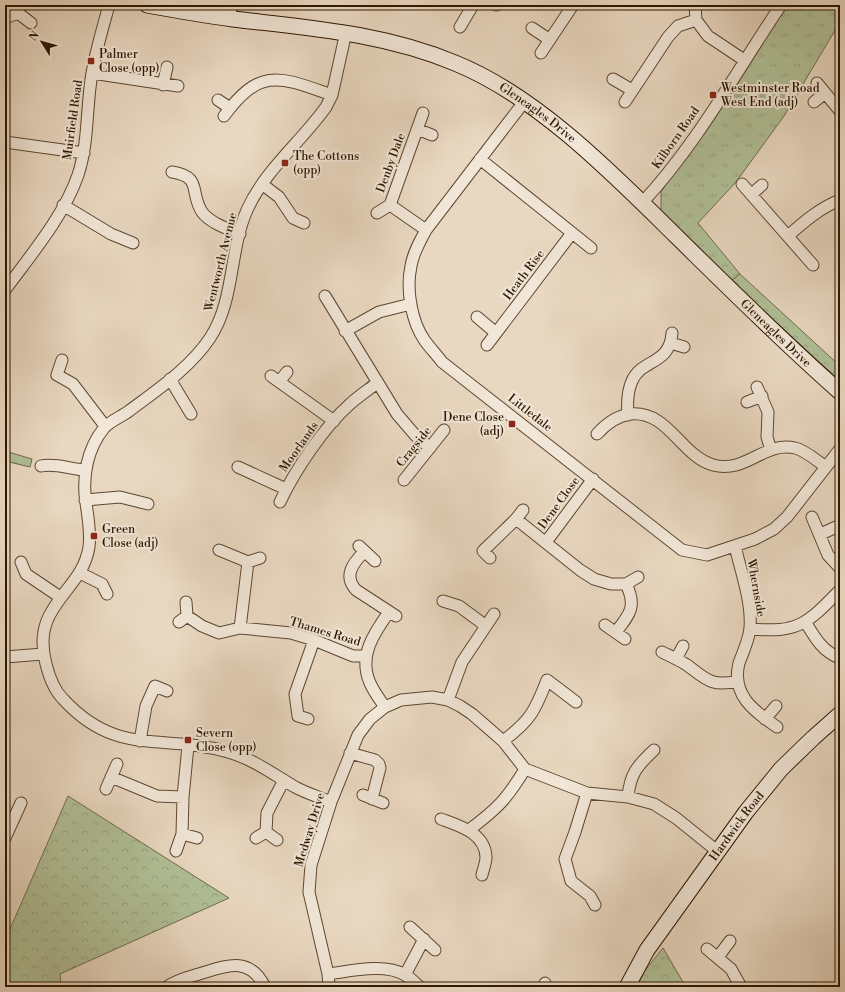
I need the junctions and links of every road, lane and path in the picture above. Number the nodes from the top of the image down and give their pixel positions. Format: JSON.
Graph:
{"nodes":[{"id":1,"x":109,"y":5,"type":"edge"},
{"id":2,"x":147,"y":5,"type":"edge"},
{"id":3,"x":473,"y":5,"type":"edge"},
{"id":4,"x":573,"y":5,"type":"edge"},
{"id":5,"x":695,"y":5,"type":"edge"},
{"id":6,"x":781,"y":5,"type":"edge"},
{"id":7,"x":19,"y":9,"type":"edge"},
{"id":8,"x":231,"y":12,"type":"edge"},
{"id":9,"x":5,"y":18,"type":"edge"},
{"id":10,"x":696,"y":20,"type":"junction"},
{"id":11,"x":31,"y":23,"type":"dead end"},
{"id":12,"x":460,"y":27,"type":"dead end"},
{"id":13,"x":532,"y":28,"type":"dead end"},
{"id":14,"x":346,"y":32,"type":"junction"},
{"id":15,"x":550,"y":40,"type":"junction"},
{"id":16,"x":541,"y":53,"type":"dead end"},
{"id":17,"x":744,"y":60,"type":"junction"},
{"id":18,"x":167,"y":67,"type":"dead end"},
{"id":19,"x":92,"y":73,"type":"junction"},
{"id":20,"x":613,"y":79,"type":"dead end"},
{"id":21,"x":817,"y":83,"type":"dead end"},
{"id":22,"x":163,"y":85,"type":"junction"},
{"id":23,"x":178,"y":86,"type":"dead end"},
{"id":24,"x":632,"y":90,"type":"junction"},
{"id":25,"x":825,"y":93,"type":"junction"},
{"id":26,"x":332,"y":96,"type":"junction"},
{"id":27,"x":218,"y":100,"type":"dead end"},
{"id":28,"x":524,"y":102,"type":"junction"},
{"id":29,"x":625,"y":102,"type":"dead end"},
{"id":30,"x":814,"y":102,"type":"dead end"},
{"id":31,"x":840,"y":111,"type":"edge"},
{"id":32,"x":423,"y":113,"type":"dead end"},
{"id":33,"x":417,"y":129,"type":"junction"},
{"id":34,"x":432,"y":135,"type":"dead end"},
{"id":35,"x":5,"y":142,"type":"edge"},
{"id":36,"x":84,"y":153,"type":"junction"},
{"id":37,"x":480,"y":159,"type":"junction"},
{"id":38,"x":172,"y":172,"type":"dead end"},
{"id":39,"x":262,"y":184,"type":"junction"},
{"id":40,"x":742,"y":184,"type":"dead end"},
{"id":41,"x":762,"y":185,"type":"dead end"},
{"id":42,"x":752,"y":194,"type":"junction"},
{"id":43,"x":840,"y":200,"type":"edge"},
{"id":44,"x":642,"y":203,"type":"junction"},
{"id":45,"x":63,"y":205,"type":"junction"},
{"id":46,"x":390,"y":205,"type":"junction"},
{"id":47,"x":377,"y":213,"type":"dead end"},
{"id":48,"x":304,"y":223,"type":"dead end"},
{"id":49,"x":426,"y":230,"type":"junction"},
{"id":50,"x":572,"y":233,"type":"junction"},
{"id":51,"x":240,"y":234,"type":"junction"},
{"id":52,"x":789,"y":235,"type":"junction"},
{"id":53,"x":133,"y":243,"type":"dead end"},
{"id":54,"x":591,"y":248,"type":"dead end"},
{"id":55,"x":814,"y":265,"type":"dead end"},
{"id":56,"x":5,"y":290,"type":"edge"},
{"id":57,"x":325,"y":296,"type":"dead end"},
{"id":58,"x":412,"y":304,"type":"junction"},
{"id":59,"x":477,"y":317,"type":"dead end"},
{"id":60,"x":345,"y":331,"type":"junction"},
{"id":61,"x":496,"y":333,"type":"junction"},
{"id":62,"x":487,"y":345,"type":"dead end"},
{"id":63,"x":684,"y":347,"type":"dead end"},
{"id":64,"x":62,"y":360,"type":"dead end"},
{"id":65,"x":287,"y":372,"type":"dead end"},
{"id":66,"x":170,"y":380,"type":"junction"},
{"id":67,"x":377,"y":383,"type":"junction"},
{"id":68,"x":840,"y":392,"type":"edge"},
{"id":69,"x":747,"y":402,"type":"dead end"},
{"id":70,"x":191,"y":414,"type":"dead end"},
{"id":71,"x":628,"y":415,"type":"junction"},
{"id":72,"x":334,"y":421,"type":"junction"},
{"id":73,"x":105,"y":426,"type":"junction"},
{"id":74,"x":444,"y":430,"type":"dead end"},
{"id":75,"x":597,"y":434,"type":"dead end"},
{"id":76,"x":430,"y":448,"type":"junction"},
{"id":77,"x":840,"y":449,"type":"edge"},
{"id":78,"x":771,"y":450,"type":"junction"},
{"id":79,"x":41,"y":466,"type":"dead end"},
{"id":80,"x":238,"y":467,"type":"dead end"},
{"id":81,"x":826,"y":467,"type":"junction"},
{"id":82,"x":85,"y":470,"type":"junction"},
{"id":83,"x":593,"y":479,"type":"junction"},
{"id":84,"x":404,"y":480,"type":"dead end"},
{"id":85,"x":286,"y":489,"type":"junction"},
{"id":86,"x":85,"y":500,"type":"junction"},
{"id":87,"x":280,"y":502,"type":"dead end"},
{"id":88,"x":148,"y":504,"type":"dead end"},
{"id":89,"x":812,"y":517,"type":"dead end"},
{"id":90,"x":836,"y":527,"type":"dead end"},
{"id":91,"x":820,"y":534,"type":"junction"},
{"id":92,"x":546,"y":542,"type":"junction"},
{"id":93,"x":735,"y":546,"type":"junction"},
{"id":94,"x":219,"y":550,"type":"dead end"},
{"id":95,"x":260,"y":558,"type":"dead end"},
{"id":96,"x":490,"y":558,"type":"dead end"},
{"id":97,"x":374,"y":561,"type":"dead end"},
{"id":98,"x":21,"y":562,"type":"dead end"},
{"id":99,"x":248,"y":562,"type":"junction"},
{"id":100,"x":840,"y":568,"type":"edge"},
{"id":101,"x":80,"y":573,"type":"junction"},
{"id":102,"x":638,"y":577,"type":"dead end"},
{"id":103,"x":626,"y":584,"type":"junction"},
{"id":104,"x":840,"y":590,"type":"edge"},
{"id":105,"x":107,"y":594,"type":"dead end"},
{"id":106,"x":60,"y":597,"type":"junction"},
{"id":107,"x":443,"y":600,"type":"dead end"},
{"id":108,"x":186,"y":602,"type":"dead end"},
{"id":109,"x":494,"y":614,"type":"dead end"},
{"id":110,"x":806,"y":623,"type":"junction"},
{"id":111,"x":605,"y":625,"type":"dead end"},
{"id":112,"x":486,"y":626,"type":"junction"},
{"id":113,"x":240,"y":628,"type":"junction"},
{"id":114,"x":750,"y":629,"type":"junction"},
{"id":115,"x":314,"y":640,"type":"junction"},
{"id":116,"x":683,"y":646,"type":"dead end"},
{"id":117,"x":662,"y":652,"type":"dead end"},
{"id":118,"x":43,"y":654,"type":"junction"},
{"id":119,"x":366,"y":656,"type":"junction"},
{"id":120,"x":5,"y":657,"type":"edge"},
{"id":121,"x":840,"y":658,"type":"edge"},
{"id":122,"x":676,"y":659,"type":"junction"},
{"id":123,"x":738,"y":681,"type":"junction"},
{"id":124,"x":167,"y":691,"type":"dead end"},
{"id":125,"x":448,"y":700,"type":"junction"},
{"id":126,"x":576,"y":702,"type":"dead end"},
{"id":127,"x":776,"y":706,"type":"dead end"},
{"id":128,"x":385,"y":707,"type":"junction"},
{"id":129,"x":840,"y":714,"type":"edge"},
{"id":130,"x":308,"y":719,"type":"dead end"},
{"id":131,"x":766,"y":719,"type":"junction"},
{"id":132,"x":777,"y":727,"type":"dead end"},
{"id":133,"x":140,"y":741,"type":"junction"},
{"id":134,"x":503,"y":741,"type":"junction"},
{"id":135,"x":188,"y":746,"type":"junction"},
{"id":136,"x":654,"y":750,"type":"dead end"},
{"id":137,"x":350,"y":753,"type":"junction"},
{"id":138,"x":116,"y":764,"type":"dead end"},
{"id":139,"x":525,"y":770,"type":"junction"},
{"id":140,"x":111,"y":777,"type":"junction"},
{"id":141,"x":284,"y":780,"type":"junction"},
{"id":142,"x":106,"y":789,"type":"dead end"},
{"id":143,"x":587,"y":793,"type":"junction"},
{"id":144,"x":183,"y":797,"type":"junction"},
{"id":145,"x":628,"y":797,"type":"junction"},
{"id":146,"x":373,"y":799,"type":"dead end"},
{"id":147,"x":331,"y":802,"type":"junction"},
{"id":148,"x":21,"y":803,"type":"dead end"},
{"id":149,"x":442,"y":819,"type":"dead end"},
{"id":150,"x":9,"y":821,"type":"edge"},
{"id":151,"x":469,"y":830,"type":"junction"},
{"id":152,"x":266,"y":832,"type":"junction"},
{"id":153,"x":182,"y":834,"type":"junction"},
{"id":154,"x":5,"y":838,"type":"edge"},
{"id":155,"x":197,"y":838,"type":"dead end"},
{"id":156,"x":256,"y":838,"type":"dead end"},
{"id":157,"x":277,"y":840,"type":"dead end"},
{"id":158,"x":176,"y":851,"type":"dead end"},
{"id":159,"x":717,"y":851,"type":"junction"},
{"id":160,"x":482,"y":875,"type":"dead end"},
{"id":161,"x":595,"y":905,"type":"dead end"},
{"id":162,"x":410,"y":927,"type":"dead end"},
{"id":163,"x":424,"y":939,"type":"junction"},
{"id":164,"x":730,"y":941,"type":"dead end"},
{"id":165,"x":706,"y":949,"type":"dead end"},
{"id":166,"x":435,"y":950,"type":"dead end"},
{"id":167,"x":718,"y":957,"type":"junction"},
{"id":168,"x":328,"y":974,"type":"junction"},
{"id":169,"x":405,"y":975,"type":"junction"},
{"id":170,"x":167,"y":987,"type":"edge"},
{"id":171,"x":265,"y":987,"type":"edge"},
{"id":172,"x":329,"y":987,"type":"edge"},
{"id":173,"x":420,"y":987,"type":"edge"},
{"id":174,"x":627,"y":987,"type":"edge"},
{"id":175,"x":741,"y":987,"type":"edge"}],
"edges":[{"from":1,"to":19,"type":"street","name":"Muirfield Road"},
{"from":2,"to":8,"type":"street","name":"Gleneagles Drive"},
{"from":3,"to":12,"type":"street"},
{"from":4,"to":15,"type":"street"},
{"from":5,"to":10,"type":"street"},
{"from":6,"to":17,"type":"street","name":"Kilborn Road"},
{"from":7,"to":9,"type":"street"},
{"from":7,"to":11,"type":"street"},
{"from":8,"to":14,"type":"street","name":"Gleneagles Drive"},
{"from":10,"to":17,"type":"street"},
{"from":10,"to":24,"type":"street"},
{"from":13,"to":15,"type":"street"},
{"from":14,"to":26,"type":"street","name":"Wentworth Avenue"},
{"from":14,"to":28,"type":"street","name":"Gleneagles Drive"},
{"from":15,"to":16,"type":"street"},
{"from":17,"to":44,"type":"street","name":"Kilborn Road"},
{"from":18,"to":22,"type":"street"},
{"from":19,"to":22,"type":"street"},
{"from":19,"to":36,"type":"street","name":"Muirfield Road"},
{"from":20,"to":24,"type":"street"},
{"from":21,"to":25,"type":"street"},
{"from":22,"to":23,"type":"street"},
{"from":24,"to":29,"type":"street"},
{"from":25,"to":30,"type":"street"},
{"from":25,"to":31,"type":"street"},
{"from":26,"to":27,"type":"street"},
{"from":26,"to":39,"type":"street","name":"Wentworth Avenue"},
{"from":28,"to":37,"type":"street","name":"Littledale"},
{"from":28,"to":44,"type":"street","name":"Gleneagles Drive"},
{"from":32,"to":33,"type":"street","name":"Denby Dale"},
{"from":33,"to":34,"type":"street","name":"Denby Dale"},
{"from":33,"to":46,"type":"street","name":"Denby Dale"},
{"from":35,"to":36,"type":"street"},
{"from":36,"to":45,"type":"street","name":"Muirfield Road"},
{"from":37,"to":49,"type":"street","name":"Littledale"},
{"from":37,"to":50,"type":"street"},
{"from":38,"to":51,"type":"street"},
{"from":39,"to":48,"type":"street"},
{"from":39,"to":51,"type":"street","name":"Wentworth Avenue"},
{"from":40,"to":42,"type":"street"},
{"from":41,"to":42,"type":"street"},
{"from":42,"to":52,"type":"street"},
{"from":43,"to":52,"type":"street"},
{"from":44,"to":68,"type":"street","name":"Gleneagles Drive"},
{"from":45,"to":53,"type":"street"},
{"from":45,"to":56,"type":"street","name":"Muirfield Road"},
{"from":46,"to":47,"type":"street","name":"Denby Dale"},
{"from":46,"to":49,"type":"street","name":"Denby Dale"},
{"from":49,"to":58,"type":"street","name":"Littledale"},
{"from":50,"to":54,"type":"street"},
{"from":50,"to":61,"type":"street","name":"Heath Rise"},
{"from":51,"to":66,"type":"street","name":"Wentworth Avenue"},
{"from":52,"to":55,"type":"street"},
{"from":57,"to":60,"type":"street"},
{"from":58,"to":60,"type":"street"},
{"from":58,"to":83,"type":"street","name":"Littledale"},
{"from":59,"to":61,"type":"street"},
{"from":60,"to":67,"type":"street"},
{"from":61,"to":62,"type":"street","name":"Heath Rise"},
{"from":63,"to":71,"type":"street"},
{"from":64,"to":73,"type":"street"},
{"from":65,"to":72,"type":"street","name":"Moorlands"},
{"from":66,"to":70,"type":"street"},
{"from":66,"to":73,"type":"street","name":"Wentworth Avenue"},
{"from":67,"to":72,"type":"street","name":"Moorlands"},
{"from":67,"to":76,"type":"street"},
{"from":69,"to":78,"type":"street"},
{"from":71,"to":75,"type":"street"},
{"from":71,"to":78,"type":"street"},
{"from":72,"to":85,"type":"street","name":"Moorlands"},
{"from":73,"to":82,"type":"street","name":"Wentworth Avenue"},
{"from":74,"to":76,"type":"street","name":"Cragside"},
{"from":76,"to":84,"type":"street","name":"Cragside"},
{"from":77,"to":81,"type":"street","name":"Littledale"},
{"from":78,"to":81,"type":"street"},
{"from":79,"to":82,"type":"street"},
{"from":80,"to":85,"type":"street","name":"Moorlands"},
{"from":81,"to":93,"type":"street","name":"Littledale"},
{"from":82,"to":86,"type":"street","name":"Wentworth Avenue"},
{"from":83,"to":92,"type":"street","name":"Dene Close"},
{"from":83,"to":93,"type":"street","name":"Littledale"},
{"from":85,"to":87,"type":"street","name":"Moorlands"},
{"from":86,"to":88,"type":"street"},
{"from":86,"to":101,"type":"street","name":"Wentworth Avenue"},
{"from":89,"to":91,"type":"street"},
{"from":90,"to":91,"type":"street"},
{"from":91,"to":100,"type":"street"},
{"from":92,"to":96,"type":"street","name":"Dene Close"},
{"from":92,"to":103,"type":"street","name":"Dene Close"},
{"from":93,"to":114,"type":"street","name":"Whernside"},
{"from":94,"to":99,"type":"street"},
{"from":95,"to":99,"type":"street"},
{"from":97,"to":119,"type":"street"},
{"from":98,"to":106,"type":"street"},
{"from":99,"to":113,"type":"street"},
{"from":101,"to":105,"type":"street"},
{"from":101,"to":106,"type":"street","name":"Wentworth Avenue"},
{"from":102,"to":103,"type":"street"},
{"from":103,"to":111,"type":"street"},
{"from":104,"to":110,"type":"street"},
{"from":106,"to":118,"type":"street","name":"Wentworth Avenue"},
{"from":107,"to":112,"type":"street"},
{"from":108,"to":113,"type":"street","name":"Thames Road"},
{"from":109,"to":112,"type":"street"},
{"from":110,"to":114,"type":"street"},
{"from":110,"to":121,"type":"street"},
{"from":112,"to":125,"type":"street"},
{"from":113,"to":115,"type":"street","name":"Thames Road"},
{"from":114,"to":123,"type":"street","name":"Whernside"},
{"from":115,"to":119,"type":"street","name":"Thames Road"},
{"from":115,"to":130,"type":"street"},
{"from":116,"to":122,"type":"street"},
{"from":117,"to":122,"type":"street"},
{"from":118,"to":120,"type":"street"},
{"from":118,"to":133,"type":"street","name":"Wentworth Avenue"},
{"from":119,"to":128,"type":"street"},
{"from":122,"to":123,"type":"street"},
{"from":123,"to":131,"type":"street","name":"Whernside"},
{"from":124,"to":133,"type":"street"},
{"from":125,"to":128,"type":"street","name":"Medway Drive"},
{"from":125,"to":134,"type":"street","name":"Medway Drive"},
{"from":126,"to":134,"type":"street"},
{"from":127,"to":131,"type":"street"},
{"from":128,"to":137,"type":"street","name":"Medway Drive"},
{"from":129,"to":159,"type":"street","name":"Hardwick Road"},
{"from":131,"to":132,"type":"street","name":"Whernside"},
{"from":133,"to":135,"type":"street","name":"Wentworth Avenue"},
{"from":134,"to":139,"type":"street","name":"Medway Drive"},
{"from":135,"to":141,"type":"street","name":"Wentworth Avenue"},
{"from":135,"to":144,"type":"street"},
{"from":136,"to":145,"type":"street"},
{"from":137,"to":146,"type":"street"},
{"from":137,"to":147,"type":"street","name":"Medway Drive"},
{"from":138,"to":140,"type":"street"},
{"from":139,"to":143,"type":"street"},
{"from":139,"to":151,"type":"street"},
{"from":140,"to":142,"type":"street"},
{"from":140,"to":144,"type":"street"},
{"from":141,"to":147,"type":"street","name":"Wentworth Avenue"},
{"from":141,"to":152,"type":"street"},
{"from":143,"to":145,"type":"street"},
{"from":143,"to":161,"type":"street"},
{"from":144,"to":153,"type":"street"},
{"from":145,"to":159,"type":"street"},
{"from":147,"to":168,"type":"street","name":"Medway Drive"},
{"from":148,"to":150,"type":"street"},
{"from":149,"to":151,"type":"street"},
{"from":150,"to":154,"type":"street"},
{"from":151,"to":160,"type":"street"},
{"from":152,"to":156,"type":"street"},
{"from":152,"to":157,"type":"street"},
{"from":153,"to":155,"type":"street"},
{"from":153,"to":158,"type":"street"},
{"from":159,"to":174,"type":"street","name":"Hardwick Road"},
{"from":162,"to":163,"type":"street"},
{"from":163,"to":166,"type":"street"},
{"from":163,"to":169,"type":"street"},
{"from":164,"to":167,"type":"street"},
{"from":165,"to":167,"type":"street"},
{"from":167,"to":175,"type":"street"},
{"from":168,"to":169,"type":"street"},
{"from":168,"to":172,"type":"street","name":"Medway Drive"},
{"from":169,"to":173,"type":"street"},
{"from":170,"to":171,"type":"street"}]}
